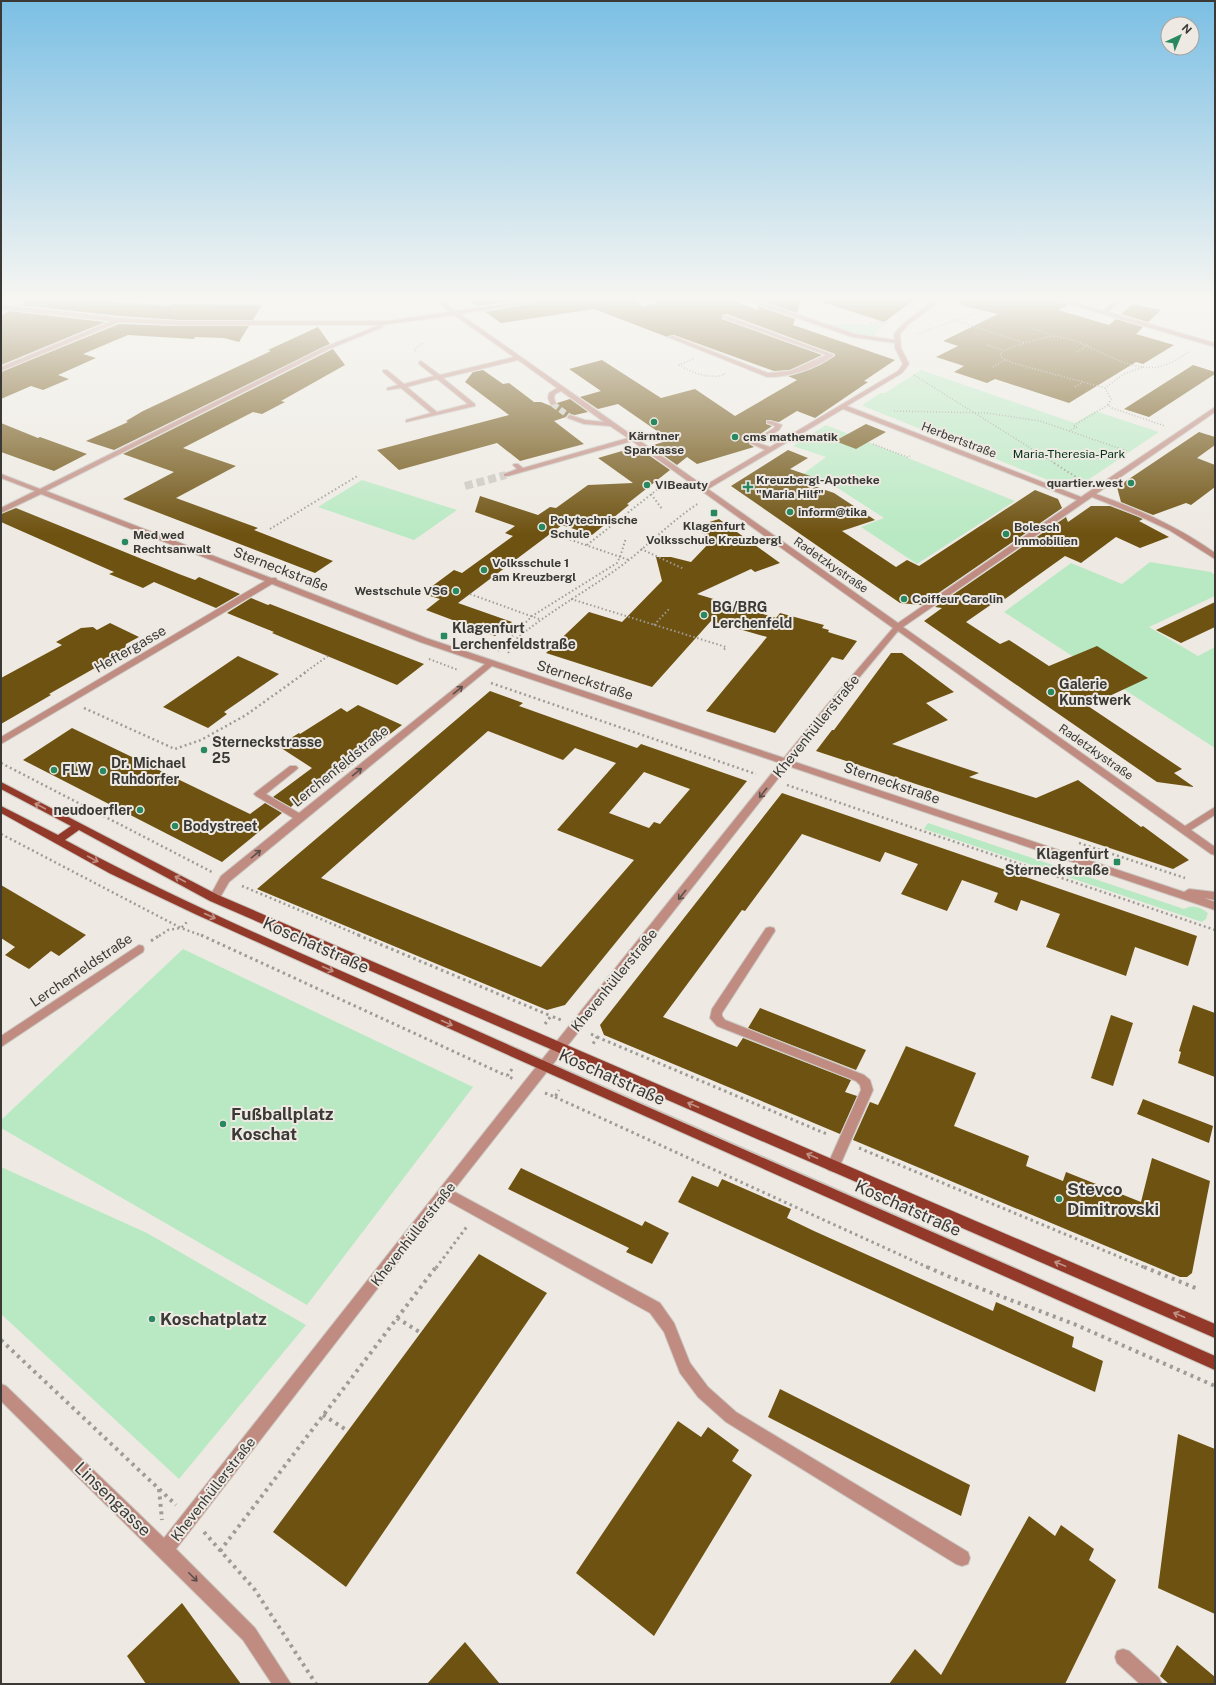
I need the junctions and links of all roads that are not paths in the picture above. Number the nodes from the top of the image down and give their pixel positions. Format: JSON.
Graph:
{"nodes":[{"id":1,"x":270,"y":377,"type":"edge"},
{"id":2,"x":392,"y":377,"type":"edge"},
{"id":3,"x":438,"y":377,"type":"joint"},
{"id":4,"x":545,"y":377,"type":"edge"},
{"id":5,"x":891,"y":377,"type":"edge"},
{"id":6,"x":403,"y":386,"type":"junction"},
{"id":7,"x":561,"y":388,"type":"junction"},
{"id":8,"x":389,"y":389,"type":"dead end"},
{"id":9,"x":553,"y":404,"type":"dead end"},
{"id":10,"x":844,"y":407,"type":"junction"},
{"id":11,"x":1215,"y":409,"type":"edge"},
{"id":12,"x":436,"y":414,"type":"junction"},
{"id":13,"x":570,"y":416,"type":"tunnel mouth"},
{"id":14,"x":408,"y":421,"type":"dead end"},
{"id":15,"x":769,"y":422,"type":"dead end"},
{"id":16,"x":612,"y":424,"type":"junction"},
{"id":17,"x":633,"y":439,"type":"junction"},
{"id":18,"x":770,"y":450,"type":"junction"},
{"id":19,"x":506,"y":475,"type":"tunnel mouth"},
{"id":20,"x":1,"y":476,"type":"edge"},
{"id":21,"x":704,"y":489,"type":"junction"},
{"id":22,"x":40,"y":492,"type":"junction"},
{"id":23,"x":1091,"y":494,"type":"junction"},
{"id":24,"x":1082,"y":500,"type":"junction"},
{"id":25,"x":1,"y":511,"type":"edge"},
{"id":26,"x":1215,"y":557,"type":"edge"},
{"id":27,"x":273,"y":580,"type":"junction"},
{"id":28,"x":898,"y":627,"type":"junction"},
{"id":29,"x":491,"y":663,"type":"junction"},
{"id":30,"x":1,"y":741,"type":"edge"},
{"id":31,"x":787,"y":762,"type":"junction"},
{"id":32,"x":293,"y":768,"type":"dead end"},
{"id":33,"x":1,"y":785,"type":"edge"},
{"id":34,"x":1,"y":809,"type":"edge"},
{"id":35,"x":1215,"y":810,"type":"edge"},
{"id":36,"x":300,"y":818,"type":"junction"},
{"id":37,"x":78,"y":826,"type":"junction"},
{"id":38,"x":1185,"y":830,"type":"junction"},
{"id":39,"x":58,"y":840,"type":"junction"},
{"id":40,"x":1215,"y":852,"type":"edge"},
{"id":41,"x":1167,"y":891,"type":"junction"},
{"id":42,"x":1215,"y":896,"type":"edge"},
{"id":43,"x":214,"y":898,"type":"junction"},
{"id":44,"x":1215,"y":906,"type":"edge"},
{"id":45,"x":770,"y":932,"type":"dead end"},
{"id":46,"x":139,"y":949,"type":"road end"},
{"id":47,"x":1,"y":1042,"type":"edge"},
{"id":48,"x":560,"y":1047,"type":"junction"},
{"id":49,"x":544,"y":1066,"type":"junction"},
{"id":50,"x":833,"y":1166,"type":"junction"},
{"id":51,"x":445,"y":1193,"type":"junction"},
{"id":52,"x":1215,"y":1331,"type":"edge"},
{"id":53,"x":1215,"y":1363,"type":"edge"},
{"id":54,"x":1,"y":1391,"type":"edge"},
{"id":55,"x":166,"y":1550,"type":"junction"},
{"id":56,"x":962,"y":1558,"type":"dead end"},
{"id":57,"x":1123,"y":1657,"type":"dead end"},
{"id":58,"x":282,"y":1684,"type":"edge"},
{"id":59,"x":1153,"y":1684,"type":"edge"}],
"edges":[{"from":1,"to":22,"type":"street"},
{"from":2,"to":6,"type":"street"},
{"from":3,"to":6,"type":"street"},
{"from":3,"to":12,"type":"street"},
{"from":4,"to":7,"type":"street","name":"Radetzkystraße"},
{"from":5,"to":10,"type":"street"},
{"from":6,"to":8,"type":"street"},
{"from":6,"to":12,"type":"street"},
{"from":7,"to":9,"type":"street"},
{"from":7,"to":16,"type":"street","name":"Radetzkystraße"},
{"from":10,"to":18,"type":"street"},
{"from":10,"to":24,"type":"street","name":"Herbertstraße"},
{"from":11,"to":23,"type":"street"},
{"from":12,"to":14,"type":"street"},
{"from":13,"to":16,"type":"street"},
{"from":15,"to":18,"type":"street"},
{"from":16,"to":17,"type":"street","name":"Radetzkystraße"},
{"from":17,"to":19,"type":"street"},
{"from":17,"to":21,"type":"street","name":"Radetzkystraße"},
{"from":18,"to":21,"type":"street"},
{"from":20,"to":22,"type":"street","name":"Sterneckstraße"},
{"from":21,"to":28,"type":"street","name":"Radetzkystraße"},
{"from":22,"to":25,"type":"street"},
{"from":22,"to":27,"type":"street","name":"Sterneckstraße"},
{"from":23,"to":24,"type":"street"},
{"from":23,"to":26,"type":"street"},
{"from":24,"to":28,"type":"street","name":"Khevenhüllerstraße"},
{"from":27,"to":29,"type":"street","name":"Sterneckstraße"},
{"from":27,"to":30,"type":"street","name":"Heftergasse"},
{"from":28,"to":31,"type":"street","name":"Khevenhüllerstraße"},
{"from":28,"to":38,"type":"street","name":"Radetzkystraße"},
{"from":29,"to":31,"type":"street","name":"Sterneckstraße"},
{"from":36,"to":29,"type":"street","name":"Lerchenfeldstraße","one_way":true},
{"from":31,"to":41,"type":"street","name":"Sterneckstraße"},
{"from":31,"to":48,"type":"street","name":"Khevenhüllerstraße","one_way":true},
{"from":32,"to":36,"type":"street"},
{"from":37,"to":33,"type":"main road","name":"Koschatstraße","one_way":true},
{"from":34,"to":39,"type":"main road","name":"Koschatstraße"},
{"from":35,"to":38,"type":"street"},
{"from":43,"to":36,"type":"street","name":"Lerchenfeldstraße","one_way":true},
{"from":37,"to":39,"type":"main road"},
{"from":43,"to":37,"type":"main road","name":"Koschatstraße","one_way":true},
{"from":38,"to":40,"type":"street","name":"Radetzkystraße"},
{"from":39,"to":49,"type":"main road","name":"Koschatstraße","one_way":true},
{"from":41,"to":42,"type":"street","name":"Sterneckstraße"},
{"from":41,"to":44,"type":"street","name":"Sterneckstraße"},
{"from":43,"to":48,"type":"main road","name":"Koschatstraße"},
{"from":45,"to":50,"type":"street"},
{"from":46,"to":47,"type":"street","name":"Lerchenfeldstraße"},
{"from":48,"to":49,"type":"street","name":"Khevenhüllerstraße"},
{"from":50,"to":48,"type":"main road","name":"Koschatstraße","one_way":true},
{"from":49,"to":51,"type":"street","name":"Khevenhüllerstraße"},
{"from":49,"to":53,"type":"main road","name":"Koschatstraße"},
{"from":52,"to":50,"type":"main road","name":"Koschatstraße","one_way":true},
{"from":51,"to":55,"type":"street","name":"Khevenhüllerstraße"},
{"from":51,"to":56,"type":"street"},
{"from":54,"to":55,"type":"street","name":"Linsengasse"},
{"from":55,"to":58,"type":"street","name":"Linsengasse","one_way":true},
{"from":57,"to":59,"type":"street"}]}
